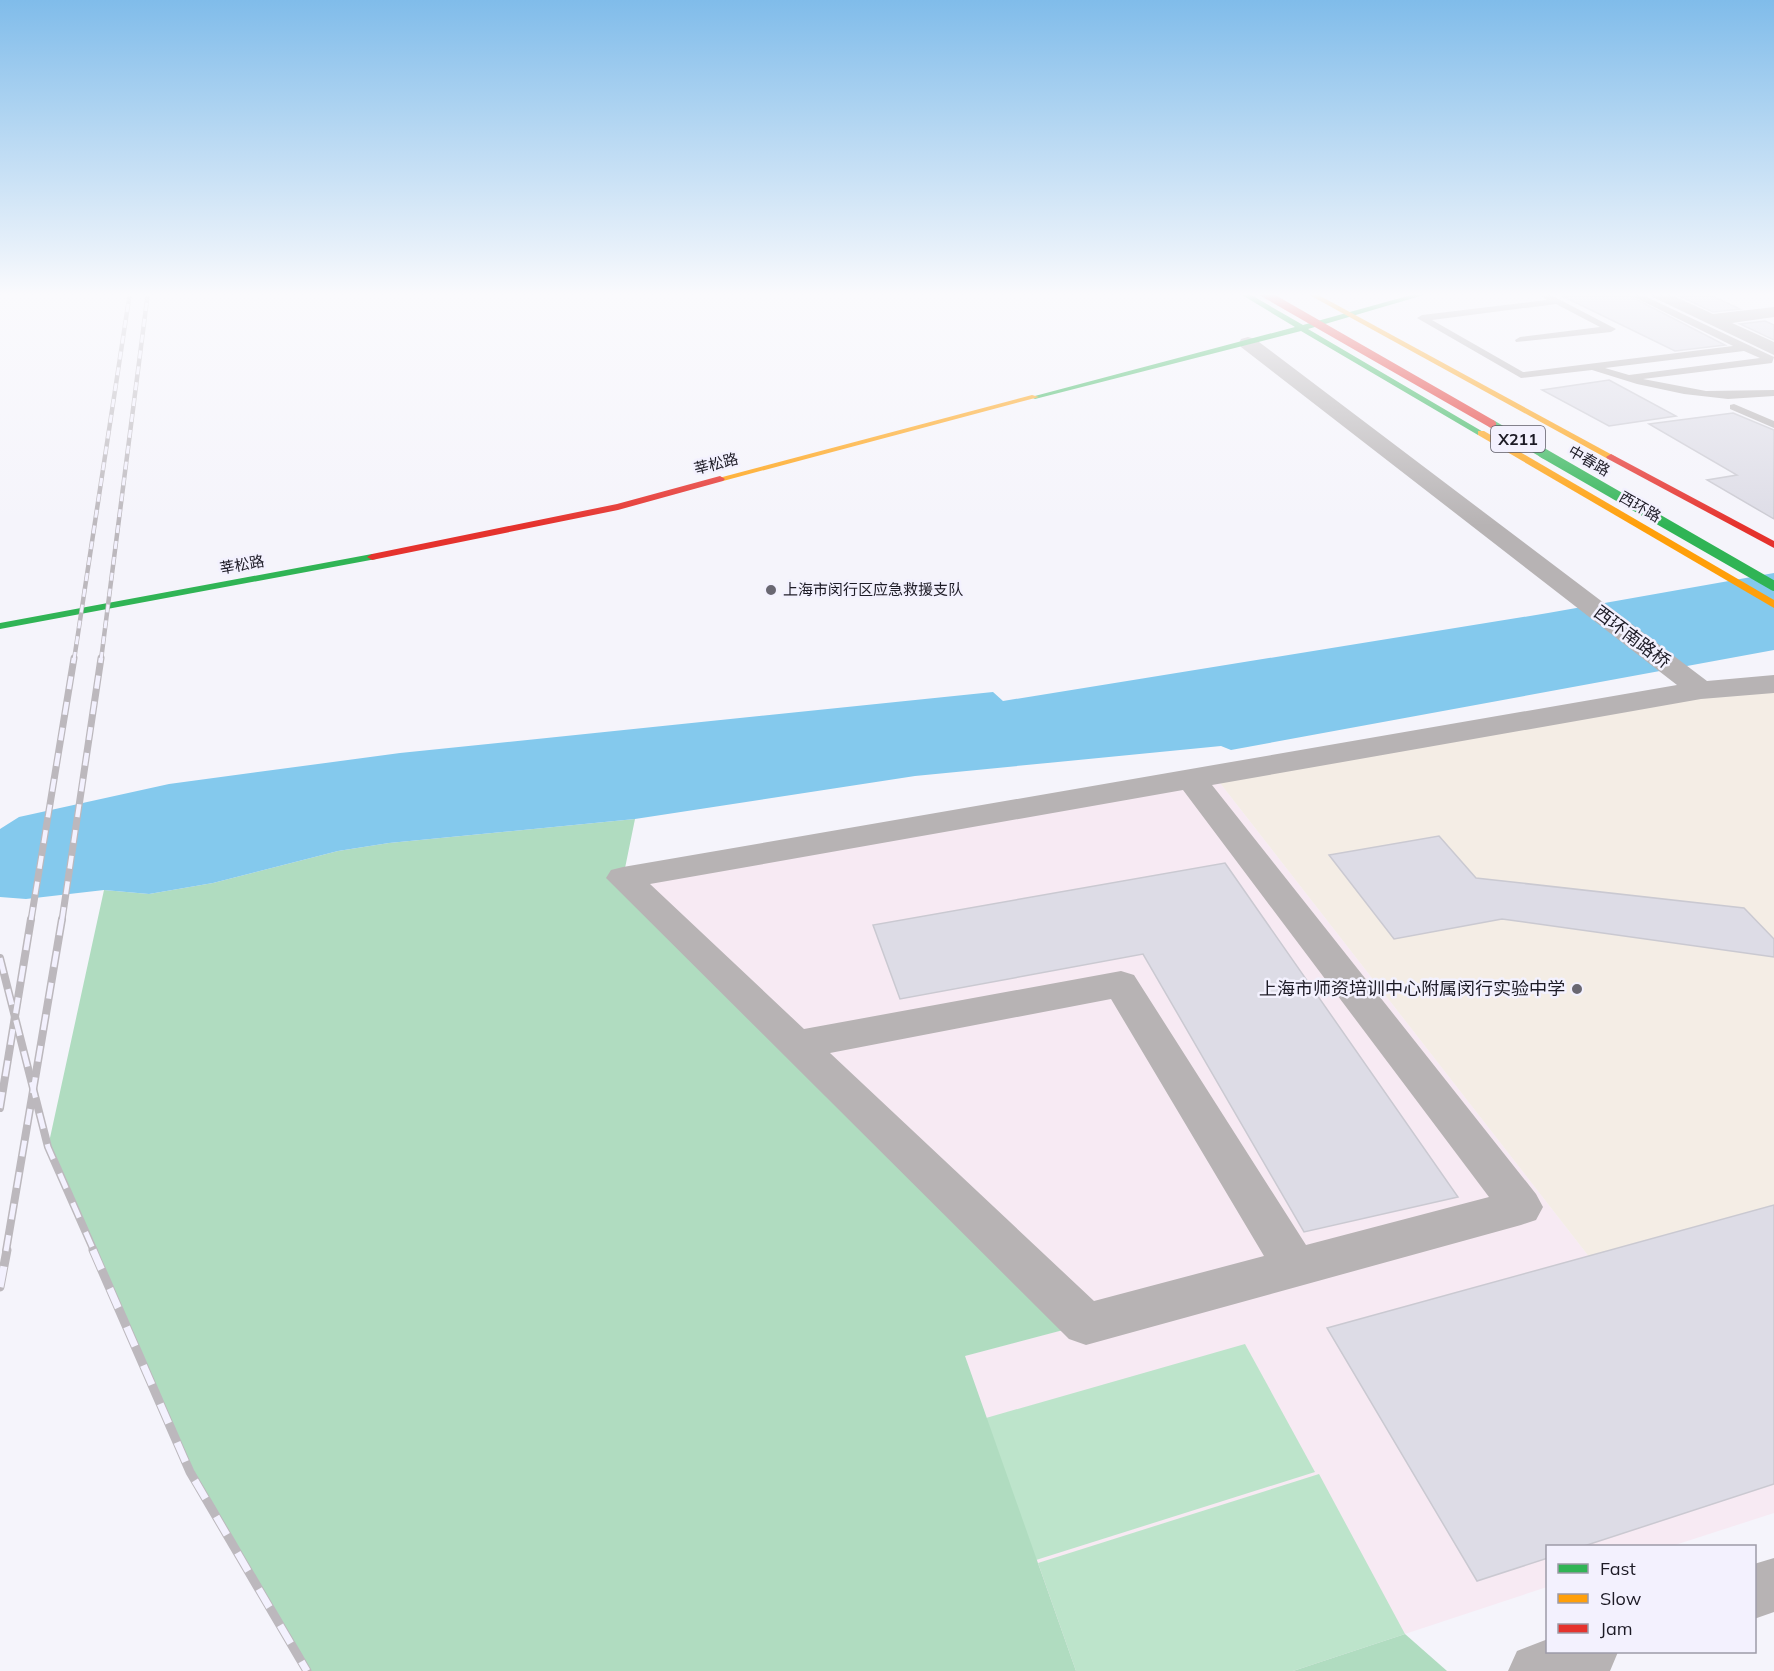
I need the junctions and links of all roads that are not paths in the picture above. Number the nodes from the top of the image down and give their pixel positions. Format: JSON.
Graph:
{"nodes":[{"id":1,"x":1141,"y":370,"type":"edge"},
{"id":2,"x":1283,"y":370,"type":"edge"},
{"id":3,"x":1374,"y":370,"type":"edge"},
{"id":4,"x":1398,"y":370,"type":"edge"},
{"id":5,"x":1428,"y":370,"type":"edge"},
{"id":6,"x":1450,"y":370,"type":"edge"},
{"id":7,"x":1512,"y":370,"type":"edge"},
{"id":8,"x":1564,"y":370,"type":"edge"},
{"id":9,"x":1599,"y":370,"type":"edge"},
{"id":10,"x":1690,"y":370,"type":"edge"},
{"id":11,"x":1625,"y":378,"type":"junction"},
{"id":12,"x":1774,"y":393,"type":"edge"},
{"id":13,"x":1734,"y":406,"type":"dead end"},
{"id":14,"x":1774,"y":425,"type":"edge"},
{"id":15,"x":1640,"y":489,"type":"dead end"},
{"id":16,"x":1774,"y":545,"type":"edge"},
{"id":17,"x":1774,"y":586,"type":"edge"},
{"id":18,"x":1774,"y":605,"type":"edge"},
{"id":19,"x":0,"y":626,"type":"edge"},
{"id":20,"x":1690,"y":682,"type":"junction"},
{"id":21,"x":1774,"y":684,"type":"edge"},
{"id":22,"x":1192,"y":780,"type":"junction"},
{"id":23,"x":797,"y":1046,"type":"junction"},
{"id":24,"x":1295,"y":1268,"type":"junction"},
{"id":25,"x":1774,"y":1585,"type":"edge"},
{"id":26,"x":1756,"y":1592,"type":"edge"},
{"id":27,"x":1587,"y":1653,"type":"edge"},
{"id":28,"x":1537,"y":1671,"type":"edge"}],
"edges":[{"from":1,"to":19,"type":"main road","name":"莘松路"},
{"from":2,"to":20,"type":"street","name":"西环南路桥"},
{"from":3,"to":18,"type":"main road","name":"西环路"},
{"from":4,"to":17,"type":"main road","name":"中春路","number":"X211","bridge":true},
{"from":5,"to":15,"type":"main road","name":"中春路","number":"X211"},
{"from":6,"to":16,"type":"main road","name":"西环路"},
{"from":7,"to":8,"type":"lane"},
{"from":9,"to":11,"type":"lane"},
{"from":10,"to":11,"type":"lane"},
{"from":11,"to":12,"type":"lane"},
{"from":13,"to":14,"type":"lane"},
{"from":20,"to":21,"type":"street"},
{"from":20,"to":22,"type":"street"},
{"from":22,"to":23,"type":"street"},
{"from":22,"to":24,"type":"street"},
{"from":23,"to":24,"type":"street"},
{"from":23,"to":24,"type":"street"},
{"from":25,"to":26,"type":"street"},
{"from":27,"to":28,"type":"street"}]}
